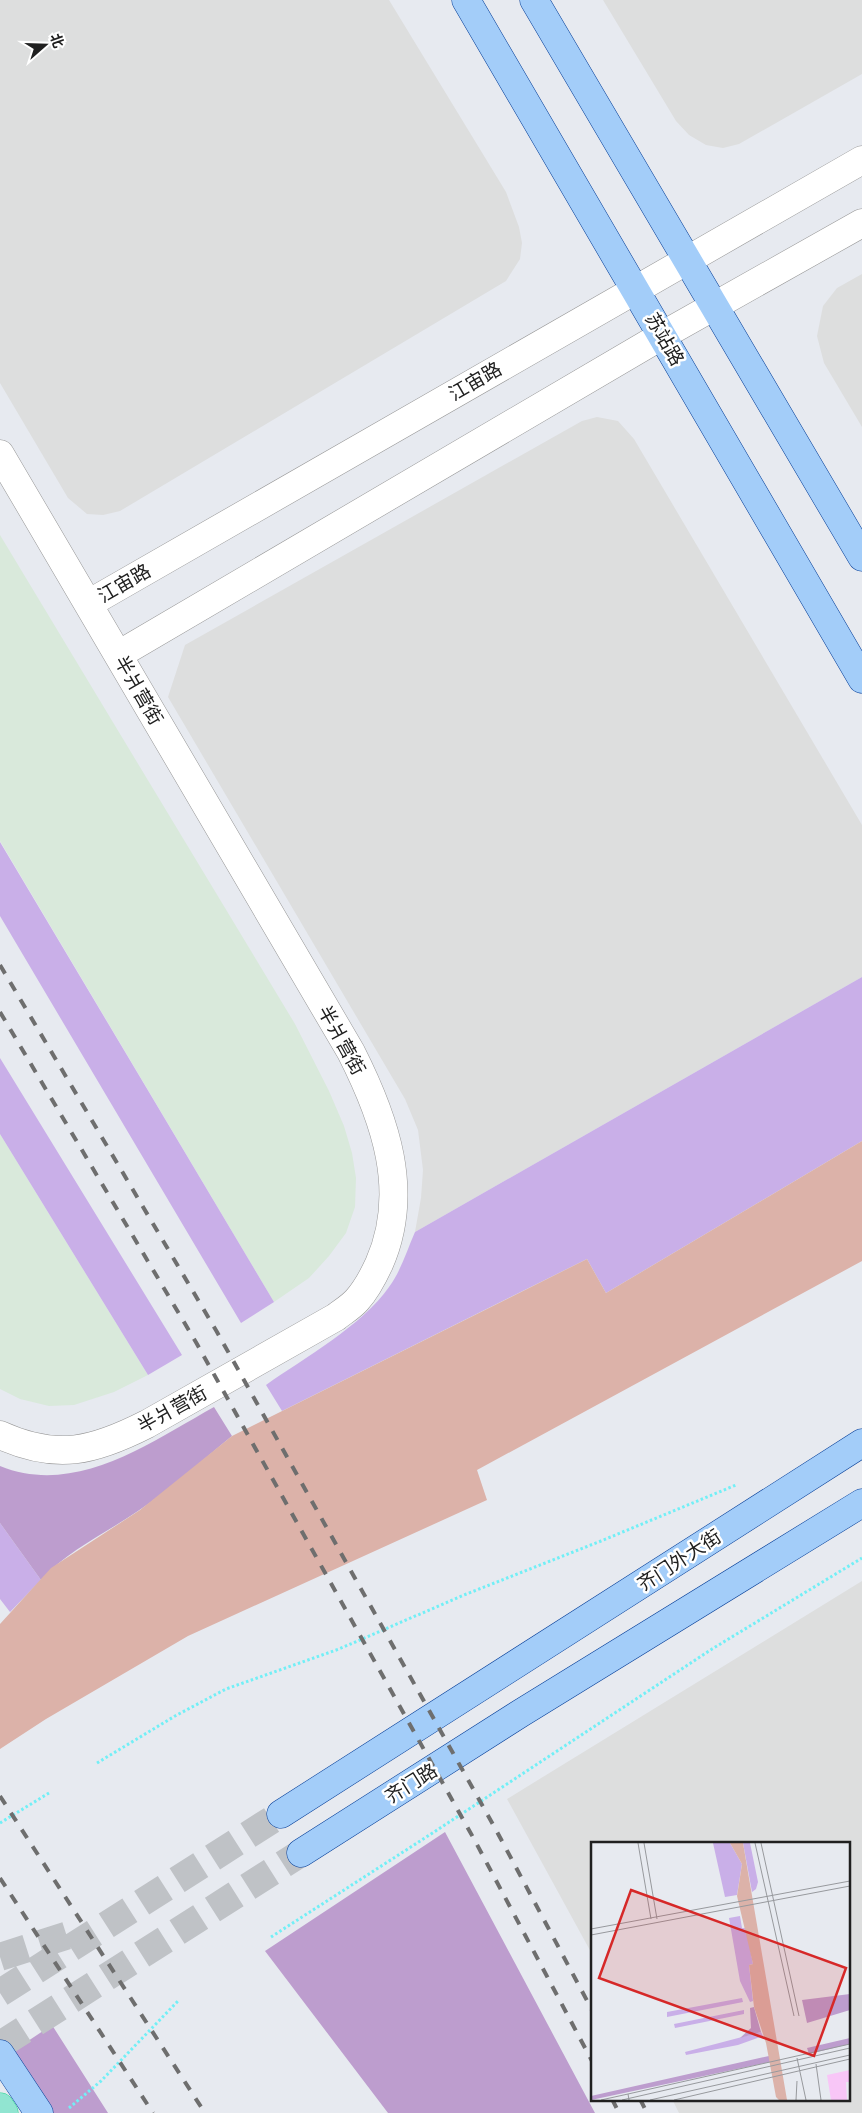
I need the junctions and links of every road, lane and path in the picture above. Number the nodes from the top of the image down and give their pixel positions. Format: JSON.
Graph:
{"nodes":[{"id":1,"x":466,"y":0,"type":"edge"},
{"id":2,"x":534,"y":0,"type":"edge"},
{"id":3,"x":862,"y":160,"type":"edge"},
{"id":4,"x":862,"y":222,"type":"edge"},
{"id":5,"x":688,"y":260,"type":"junction"},
{"id":6,"x":635,"y":289,"type":"junction"},
{"id":7,"x":714,"y":307,"type":"junction"},
{"id":8,"x":663,"y":335,"type":"junction"},
{"id":9,"x":0,"y":454,"type":"edge"},
{"id":10,"x":862,"y":557,"type":"edge"},
{"id":11,"x":88,"y":604,"type":"junction"},
{"id":12,"x":118,"y":655,"type":"junction"},
{"id":13,"x":862,"y":679,"type":"edge"},
{"id":14,"x":0,"y":1435,"type":"edge"},
{"id":15,"x":862,"y":1443,"type":"edge"},
{"id":16,"x":742,"y":1482,"type":"dead end"},
{"id":17,"x":862,"y":1503,"type":"edge"},
{"id":18,"x":862,"y":1558,"type":"edge"},
{"id":19,"x":97,"y":1763,"type":"dead end"},
{"id":20,"x":49,"y":1793,"type":"dead end"},
{"id":21,"x":281,"y":1814,"type":"tunnel mouth"},
{"id":22,"x":0,"y":1823,"type":"edge"},
{"id":23,"x":301,"y":1853,"type":"tunnel mouth"},
{"id":24,"x":271,"y":1937,"type":"dead end"},
{"id":25,"x":178,"y":2001,"type":"dead end"},
{"id":26,"x":0,"y":2054,"type":"edge"},
{"id":27,"x":0,"y":2107,"type":"edge"},
{"id":28,"x":28,"y":2109,"type":"edge"},
{"id":29,"x":4,"y":2113,"type":"edge"},
{"id":30,"x":62,"y":2113,"type":"edge"}],
"edges":[{"from":1,"to":6,"type":"main road","name":"苏站路"},
{"from":2,"to":5,"type":"main road"},
{"from":3,"to":5,"type":"street","name":"江宙路"},
{"from":4,"to":7,"type":"street"},
{"from":5,"to":6,"type":"street","name":"江宙路"},
{"from":5,"to":7,"type":"main road"},
{"from":6,"to":8,"type":"main road","name":"苏站路"},
{"from":6,"to":11,"type":"street","name":"江宙路"},
{"from":7,"to":8,"type":"street"},
{"from":7,"to":10,"type":"main road"},
{"from":8,"to":12,"type":"street"},
{"from":8,"to":13,"type":"main road","name":"苏站路"},
{"from":9,"to":11,"type":"street","name":"半爿营街"},
{"from":11,"to":12,"type":"street","name":"半爿营街"},
{"from":12,"to":14,"type":"street","name":"半爿营街"},
{"from":15,"to":21,"type":"main road","name":"齐门外大街"},
{"from":16,"to":19,"type":"path"},
{"from":17,"to":23,"type":"main road","name":"齐门路"},
{"from":18,"to":24,"type":"path"},
{"from":20,"to":22,"type":"path"},
{"from":25,"to":30,"type":"path"},
{"from":26,"to":28,"type":"main road"},
{"from":27,"to":29,"type":"highway"}]}
